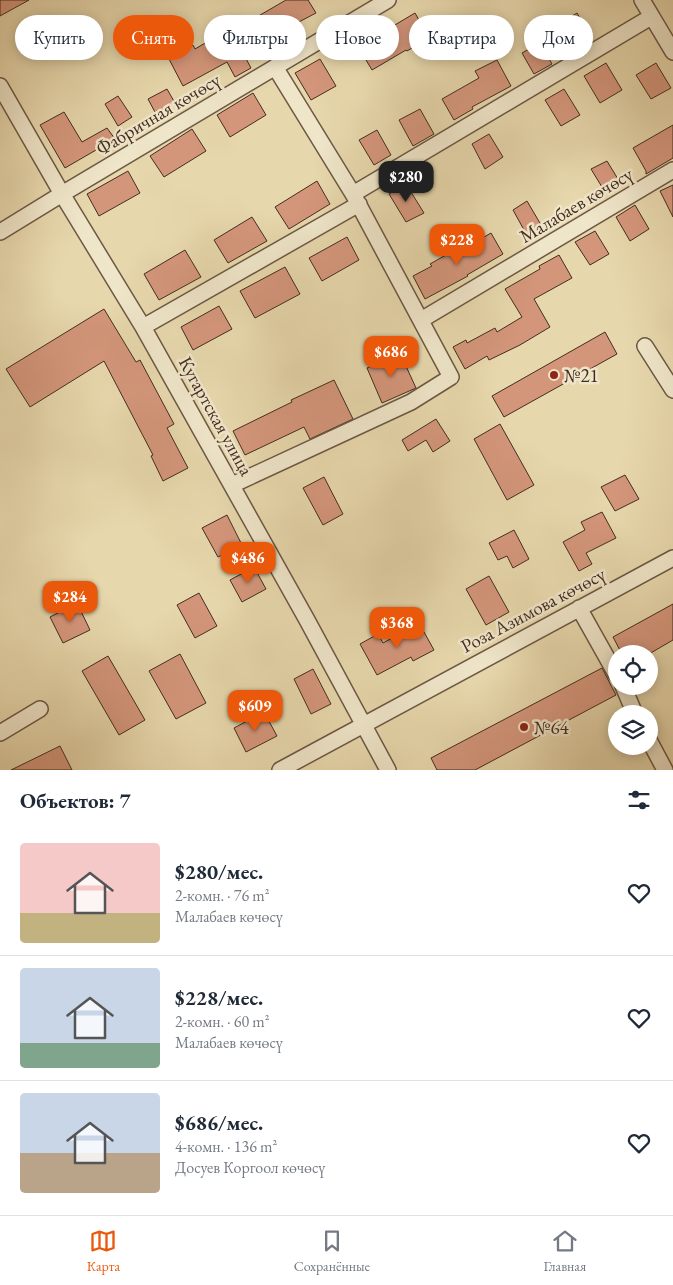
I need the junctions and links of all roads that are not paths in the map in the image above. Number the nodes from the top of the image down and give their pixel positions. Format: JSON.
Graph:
{"nodes":[{"id":1,"x":388,"y":0,"type":"edge"},
{"id":2,"x":642,"y":0,"type":"edge"},
{"id":3,"x":652,"y":17,"type":"junction"},
{"id":4,"x":673,"y":52,"type":"edge"},
{"id":5,"x":275,"y":67,"type":"junction"},
{"id":6,"x":0,"y":86,"type":"edge"},
{"id":7,"x":673,"y":170,"type":"edge"},
{"id":8,"x":62,"y":194,"type":"junction"},
{"id":9,"x":356,"y":199,"type":"junction"},
{"id":10,"x":0,"y":232,"type":"edge"},
{"id":11,"x":421,"y":320,"type":"junction"},
{"id":12,"x":143,"y":327,"type":"junction"},
{"id":13,"x":645,"y":346,"type":"dead end"},
{"id":14,"x":673,"y":390,"type":"edge"},
{"id":15,"x":232,"y":485,"type":"junction"},
{"id":16,"x":673,"y":558,"type":"edge"},
{"id":17,"x":579,"y":608,"type":"junction"},
{"id":18,"x":608,"y":660,"type":"edge"},
{"id":19,"x":40,"y":708,"type":"dead end"},
{"id":20,"x":363,"y":724,"type":"junction"},
{"id":21,"x":0,"y":733,"type":"edge"},
{"id":22,"x":657,"y":755,"type":"edge"},
{"id":23,"x":280,"y":770,"type":"edge"},
{"id":24,"x":388,"y":770,"type":"edge"},
{"id":25,"x":665,"y":770,"type":"edge"}],
"edges":[{"from":1,"to":5,"type":"street","name":"Фабричная көчөсү"},
{"from":2,"to":3,"type":"street"},
{"from":3,"to":4,"type":"street"},
{"from":3,"to":9,"type":"street"},
{"from":5,"to":8,"type":"street","name":"Фабричная көчөсү"},
{"from":5,"to":9,"type":"street"},
{"from":6,"to":8,"type":"street","name":"Кугартская улица"},
{"from":7,"to":11,"type":"street","name":"Малабаев көчөсү"},
{"from":8,"to":10,"type":"street","name":"Фабричная көчөсү"},
{"from":8,"to":12,"type":"street","name":"Кугартская улица"},
{"from":9,"to":11,"type":"street"},
{"from":9,"to":12,"type":"street"},
{"from":11,"to":15,"type":"street"},
{"from":12,"to":15,"type":"street","name":"Кугартская улица"},
{"from":13,"to":14,"type":"street"},
{"from":15,"to":20,"type":"street","name":"Кугартская улица"},
{"from":16,"to":17,"type":"street","name":"Роза Азимова көчөсү"},
{"from":17,"to":18,"type":"street"},
{"from":17,"to":20,"type":"street","name":"Роза Азимова көчөсү"},
{"from":19,"to":21,"type":"street"},
{"from":20,"to":23,"type":"street","name":"Роза Азимова көчөсү"},
{"from":20,"to":24,"type":"street","name":"Кугартская улица"},
{"from":22,"to":25,"type":"street"}]}
